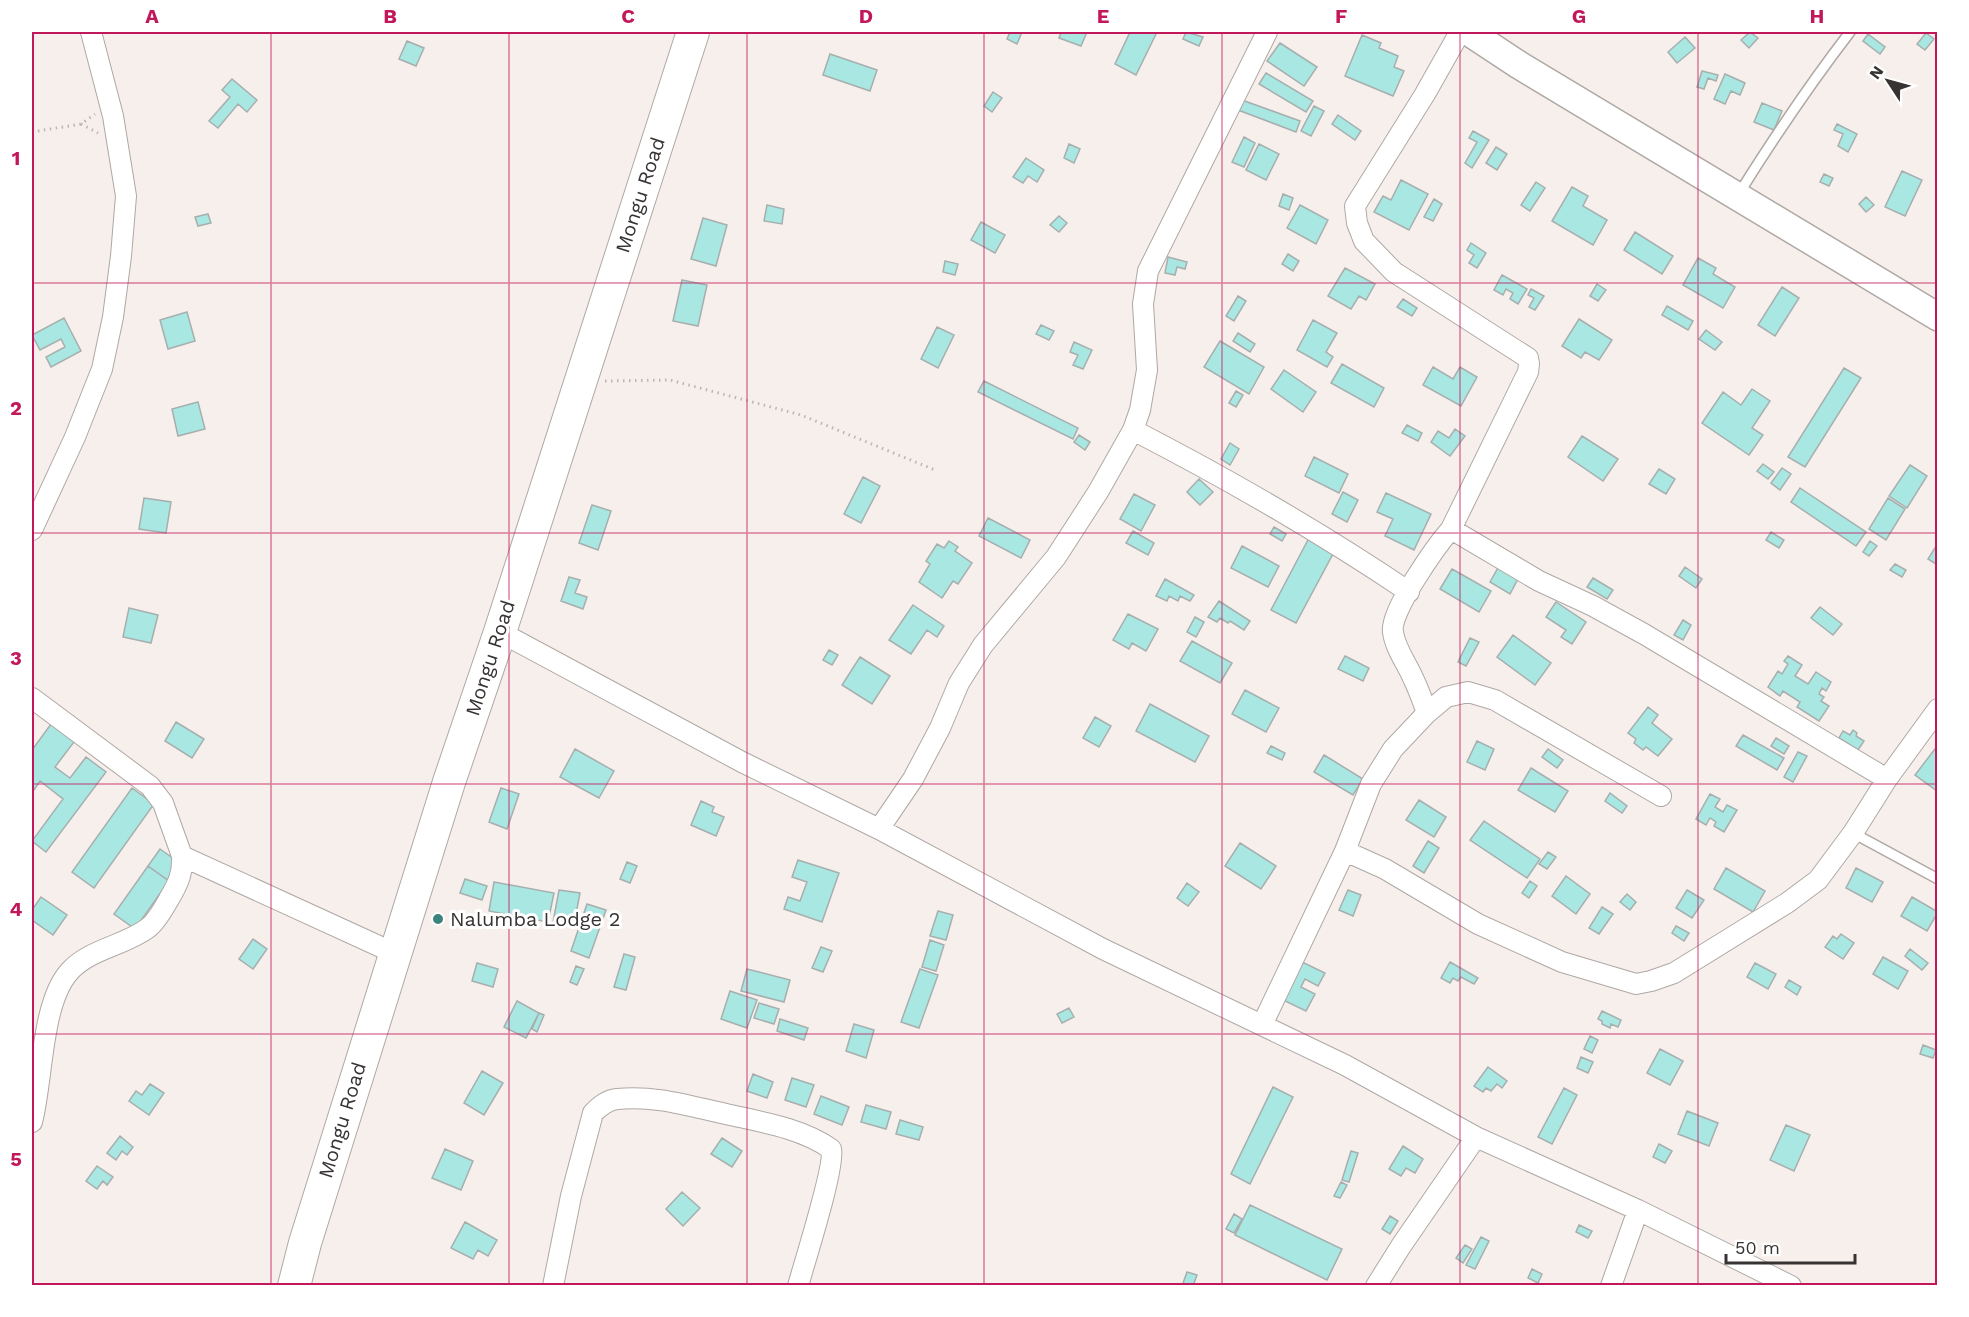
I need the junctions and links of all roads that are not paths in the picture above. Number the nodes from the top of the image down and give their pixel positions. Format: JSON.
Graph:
{"nodes":[{"id":1,"x":91,"y":32,"type":"edge"},
{"id":2,"x":693,"y":32,"type":"edge"},
{"id":3,"x":1267,"y":32,"type":"edge"},
{"id":4,"x":1460,"y":32,"type":"edge"},
{"id":5,"x":1469,"y":32,"type":"edge"},
{"id":6,"x":1850,"y":32,"type":"edge"},
{"id":7,"x":1738,"y":196,"type":"junction"},
{"id":8,"x":1938,"y":317,"type":"edge"},
{"id":9,"x":1133,"y":430,"type":"junction"},
{"id":10,"x":1451,"y":529,"type":"junction"},
{"id":11,"x":32,"y":530,"type":"edge"},
{"id":12,"x":1408,"y":592,"type":"junction"},
{"id":13,"x":500,"y":632,"type":"junction"},
{"id":14,"x":32,"y":698,"type":"edge"},
{"id":15,"x":1938,"y":709,"type":"edge"},
{"id":16,"x":1427,"y":713,"type":"junction"},
{"id":17,"x":1887,"y":779,"type":"junction"},
{"id":18,"x":1661,"y":796,"type":"dead end"},
{"id":19,"x":879,"y":829,"type":"junction"},
{"id":20,"x":1853,"y":833,"type":"junction"},
{"id":21,"x":1345,"y":851,"type":"junction"},
{"id":22,"x":182,"y":856,"type":"junction"},
{"id":23,"x":1938,"y":879,"type":"edge"},
{"id":24,"x":394,"y":953,"type":"junction"},
{"id":25,"x":1262,"y":1025,"type":"junction"},
{"id":26,"x":32,"y":1122,"type":"edge"},
{"id":27,"x":1476,"y":1137,"type":"junction"},
{"id":28,"x":1638,"y":1210,"type":"junction"},
{"id":29,"x":294,"y":1286,"type":"edge"},
{"id":30,"x":553,"y":1286,"type":"edge"},
{"id":31,"x":798,"y":1286,"type":"edge"},
{"id":32,"x":1376,"y":1286,"type":"edge"},
{"id":33,"x":1611,"y":1286,"type":"edge"},
{"id":34,"x":1791,"y":1286,"type":"edge"}],
"edges":[{"from":1,"to":11,"type":"street"},
{"from":2,"to":13,"type":"main road","name":"Mongu Road"},
{"from":3,"to":9,"type":"street"},
{"from":4,"to":10,"type":"street"},
{"from":5,"to":7,"type":"main road"},
{"from":6,"to":7,"type":"lane"},
{"from":7,"to":8,"type":"main road"},
{"from":9,"to":12,"type":"street"},
{"from":9,"to":19,"type":"street"},
{"from":10,"to":12,"type":"street"},
{"from":10,"to":17,"type":"street"},
{"from":12,"to":16,"type":"street"},
{"from":13,"to":19,"type":"street"},
{"from":13,"to":24,"type":"main road","name":"Mongu Road"},
{"from":14,"to":22,"type":"street"},
{"from":15,"to":17,"type":"street"},
{"from":16,"to":18,"type":"street"},
{"from":16,"to":21,"type":"street"},
{"from":17,"to":20,"type":"street"},
{"from":19,"to":25,"type":"street"},
{"from":20,"to":21,"type":"street"},
{"from":20,"to":23,"type":"lane"},
{"from":21,"to":25,"type":"street"},
{"from":22,"to":24,"type":"street"},
{"from":22,"to":26,"type":"street"},
{"from":24,"to":29,"type":"main road","name":"Mongu Road"},
{"from":25,"to":27,"type":"street"},
{"from":27,"to":28,"type":"street"},
{"from":27,"to":32,"type":"street"},
{"from":28,"to":33,"type":"street"},
{"from":28,"to":34,"type":"street"},
{"from":30,"to":31,"type":"street"}]}
